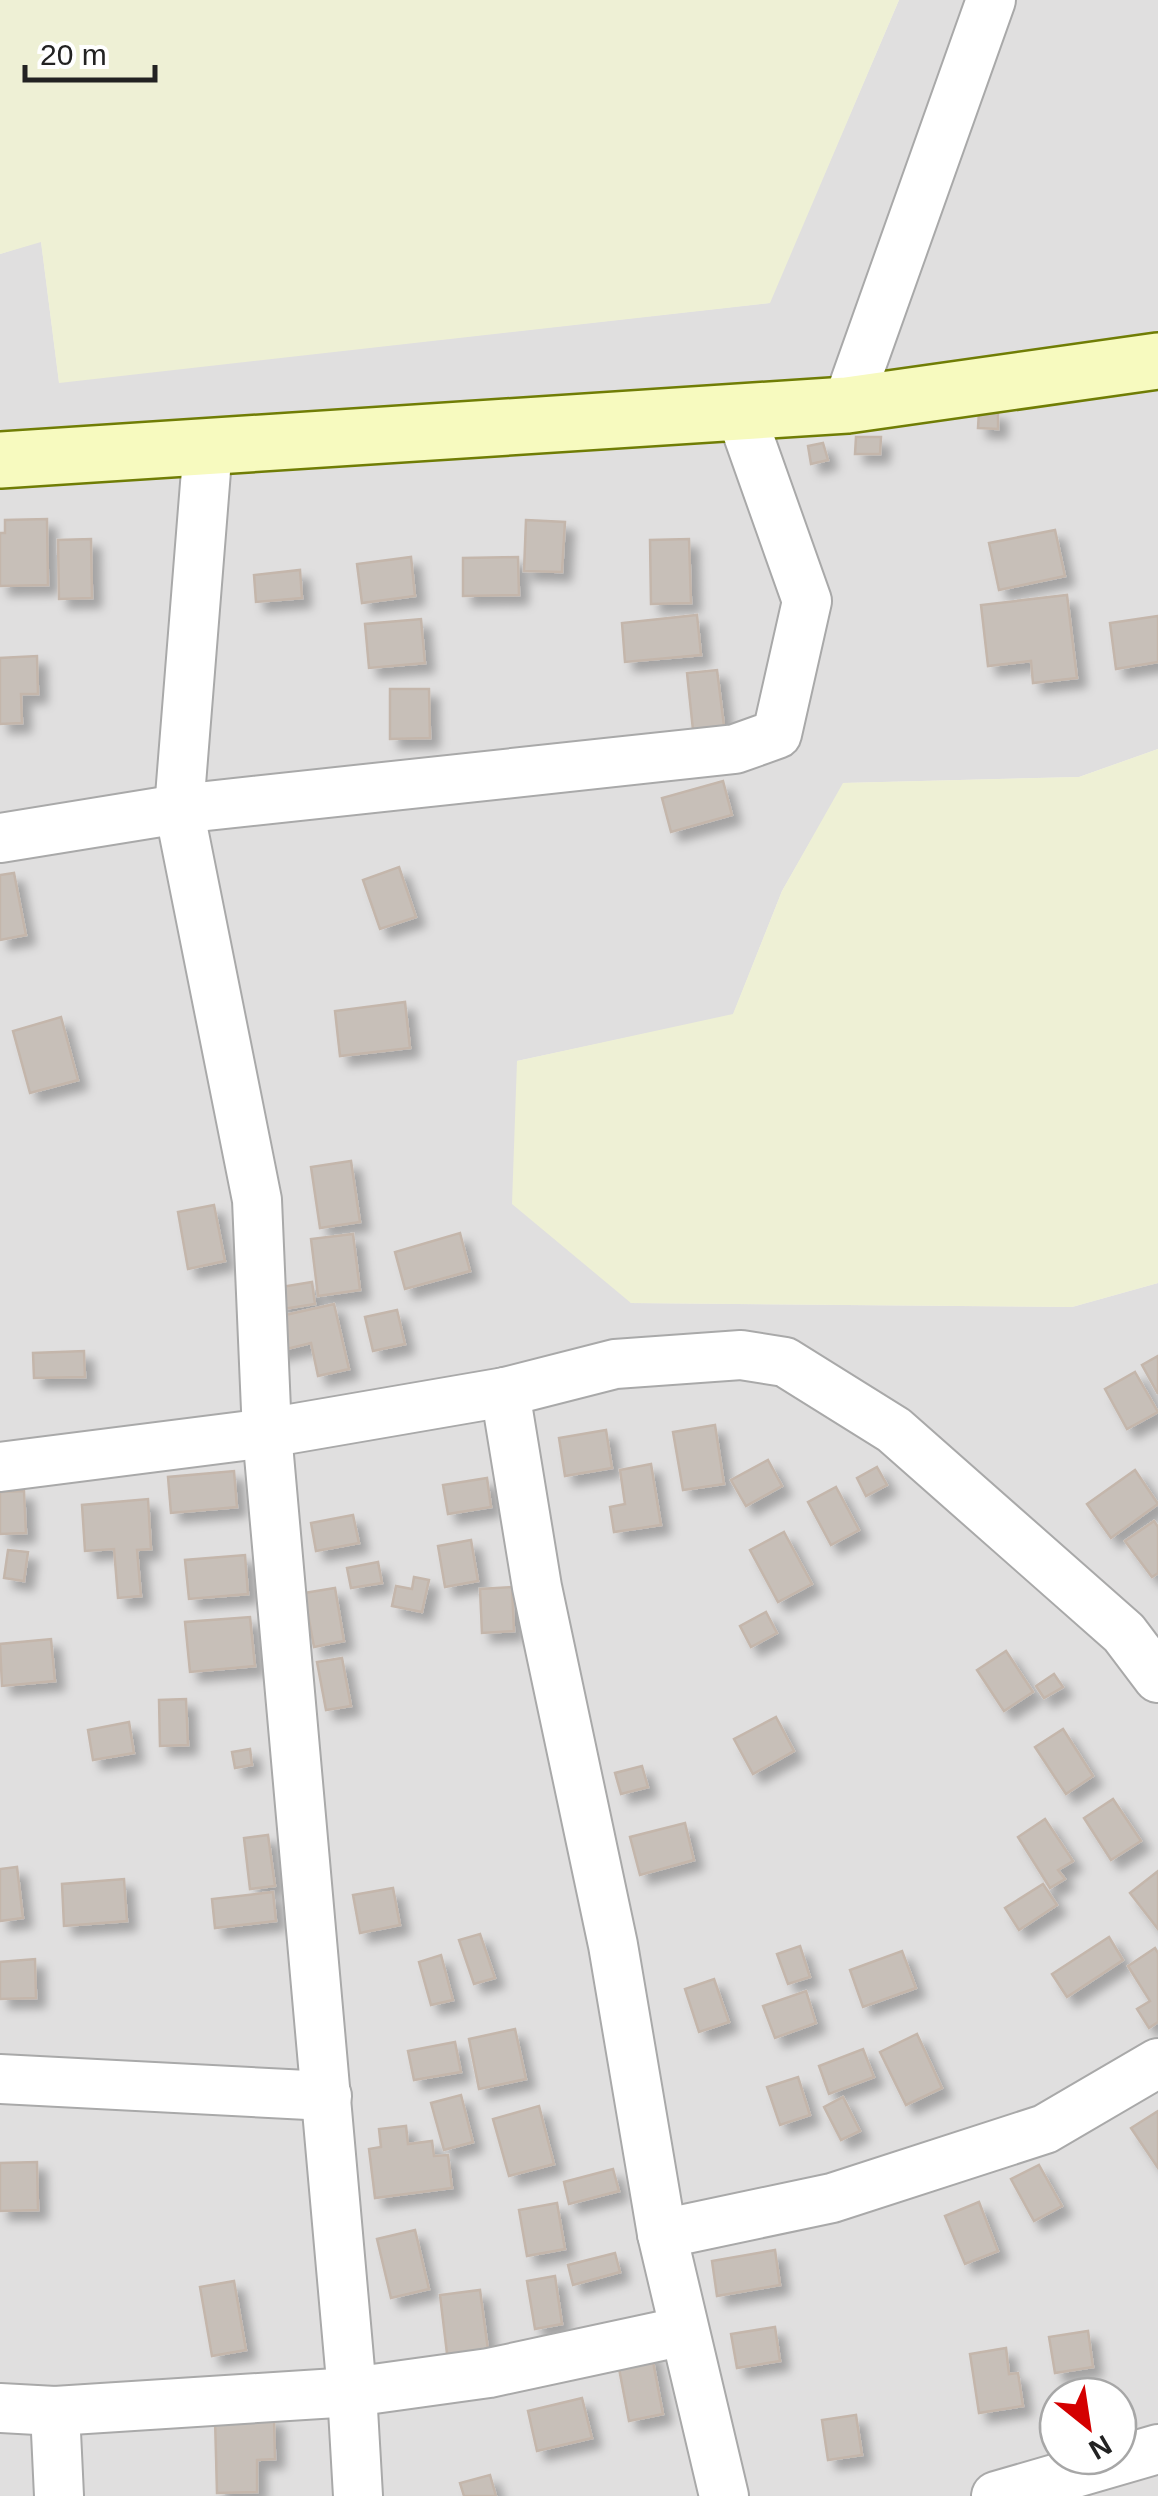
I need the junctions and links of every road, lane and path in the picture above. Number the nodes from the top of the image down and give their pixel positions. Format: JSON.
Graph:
{"nodes":[{"id":1,"x":992,"y":0,"type":"edge"},
{"id":2,"x":1158,"y":362,"type":"edge"},
{"id":3,"x":848,"y":405,"type":"junction"},
{"id":4,"x":740,"y":412,"type":"junction"},
{"id":5,"x":208,"y":446,"type":"junction"},
{"id":6,"x":0,"y":460,"type":"edge"},
{"id":7,"x":179,"y":809,"type":"junction"},
{"id":8,"x":0,"y":838,"type":"edge"},
{"id":9,"x":504,"y":1392,"type":"junction"},
{"id":10,"x":268,"y":1434,"type":"junction"},
{"id":11,"x":0,"y":1467,"type":"edge"},
{"id":12,"x":1158,"y":1678,"type":"edge"},
{"id":13,"x":1158,"y":2064,"type":"edge"},
{"id":14,"x":0,"y":2079,"type":"edge"},
{"id":15,"x":327,"y":2096,"type":"junction"},
{"id":16,"x":662,"y":2234,"type":"junction"},
{"id":17,"x":684,"y":2331,"type":"junction"},
{"id":18,"x":352,"y":2392,"type":"junction"},
{"id":19,"x":0,"y":2408,"type":"edge"},
{"id":20,"x":54,"y":2411,"type":"junction"},
{"id":21,"x":1158,"y":2448,"type":"edge"},
{"id":22,"x":1016,"y":2494,"type":"edge"},
{"id":23,"x":58,"y":2496,"type":"edge"},
{"id":24,"x":358,"y":2496,"type":"edge"},
{"id":25,"x":724,"y":2496,"type":"edge"}],
"edges":[{"from":1,"to":3,"type":"street"},
{"from":2,"to":3,"type":"street"},
{"from":3,"to":4,"type":"street"},
{"from":4,"to":5,"type":"street"},
{"from":4,"to":7,"type":"street"},
{"from":5,"to":6,"type":"street"},
{"from":5,"to":7,"type":"street"},
{"from":7,"to":8,"type":"street"},
{"from":7,"to":10,"type":"street"},
{"from":9,"to":10,"type":"street"},
{"from":9,"to":12,"type":"street"},
{"from":9,"to":16,"type":"street"},
{"from":10,"to":11,"type":"street"},
{"from":10,"to":15,"type":"street"},
{"from":13,"to":16,"type":"street"},
{"from":14,"to":15,"type":"street"},
{"from":15,"to":18,"type":"street"},
{"from":16,"to":17,"type":"street"},
{"from":17,"to":18,"type":"street"},
{"from":17,"to":25,"type":"street"},
{"from":18,"to":20,"type":"street"},
{"from":18,"to":24,"type":"street"},
{"from":19,"to":20,"type":"street"},
{"from":20,"to":23,"type":"street"},
{"from":21,"to":22,"type":"street"}]}
